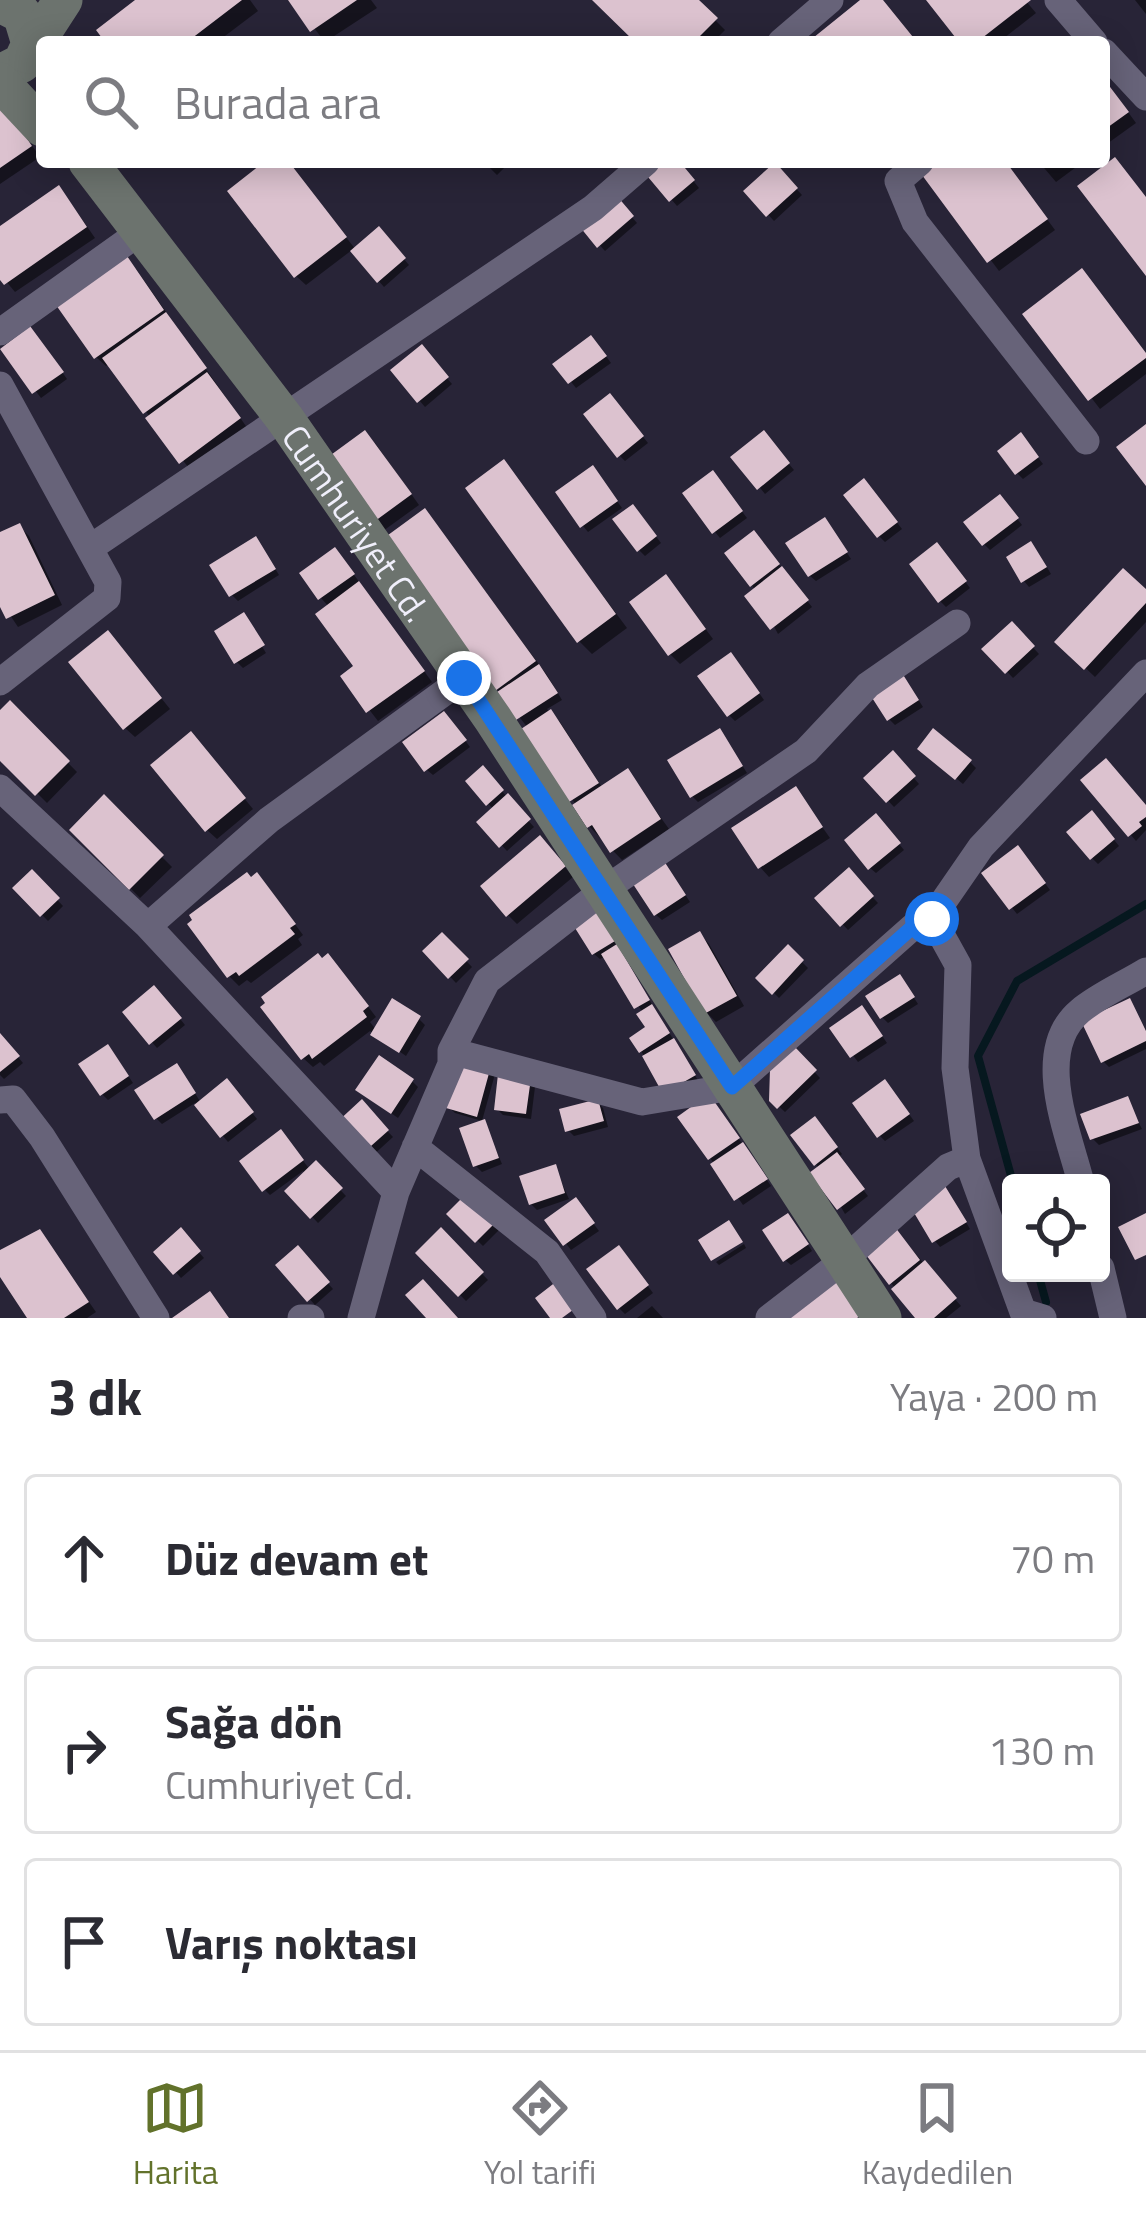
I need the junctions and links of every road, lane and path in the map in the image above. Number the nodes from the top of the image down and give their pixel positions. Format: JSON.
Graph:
{"nodes":[{"id":1,"x":63,"y":0,"type":"edge"},
{"id":2,"x":830,"y":0,"type":"edge"},
{"id":3,"x":1058,"y":0,"type":"edge"},
{"id":4,"x":4,"y":2,"type":"edge"},
{"id":5,"x":36,"y":36,"type":"edge"},
{"id":6,"x":36,"y":36,"type":"edge"},
{"id":7,"x":788,"y":36,"type":"edge"},
{"id":8,"x":1077,"y":36,"type":"edge"},
{"id":9,"x":1110,"y":58,"type":"edge"},
{"id":10,"x":13,"y":67,"type":"edge"},
{"id":11,"x":36,"y":90,"type":"edge"},
{"id":12,"x":1146,"y":97,"type":"edge"},
{"id":13,"x":36,"y":115,"type":"edge"},
{"id":14,"x":92,"y":168,"type":"edge"},
{"id":15,"x":639,"y":168,"type":"edge"},
{"id":16,"x":913,"y":168,"type":"edge"},
{"id":17,"x":140,"y":232,"type":"junction"},
{"id":18,"x":0,"y":332,"type":"edge"},
{"id":19,"x":0,"y":385,"type":"edge"},
{"id":20,"x":285,"y":419,"type":"junction"},
{"id":21,"x":1086,"y":442,"type":"dead end"},
{"id":22,"x":91,"y":548,"type":"junction"},
{"id":23,"x":957,"y":622,"type":"dead end"},
{"id":24,"x":1146,"y":673,"type":"edge"},
{"id":25,"x":464,"y":678,"type":"junction"},
{"id":26,"x":0,"y":682,"type":"edge"},
{"id":27,"x":0,"y":788,"type":"edge"},
{"id":28,"x":604,"y":890,"type":"junction"},
{"id":29,"x":932,"y":919,"type":"junction"},
{"id":30,"x":148,"y":926,"type":"junction"},
{"id":31,"x":1146,"y":971,"type":"edge"},
{"id":32,"x":452,"y":1051,"type":"junction"},
{"id":33,"x":732,"y":1087,"type":"junction"},
{"id":34,"x":0,"y":1100,"type":"edge"},
{"id":35,"x":415,"y":1147,"type":"junction"},
{"id":36,"x":967,"y":1159,"type":"junction"},
{"id":37,"x":1079,"y":1174,"type":"edge"},
{"id":38,"x":396,"y":1192,"type":"junction"},
{"id":39,"x":844,"y":1260,"type":"junction"},
{"id":40,"x":1104,"y":1282,"type":"edge"},
{"id":41,"x":1033,"y":1315,"type":"edge"},
{"id":42,"x":156,"y":1318,"type":"edge"},
{"id":43,"x":301,"y":1318,"type":"edge"},
{"id":44,"x":311,"y":1318,"type":"edge"},
{"id":45,"x":361,"y":1318,"type":"edge"},
{"id":46,"x":593,"y":1318,"type":"edge"},
{"id":47,"x":769,"y":1318,"type":"edge"},
{"id":48,"x":882,"y":1318,"type":"edge"},
{"id":49,"x":1113,"y":1318,"type":"edge"}],
"edges":[{"from":1,"to":6,"type":"main road"},
{"from":2,"to":7,"type":"street"},
{"from":3,"to":8,"type":"street"},
{"from":4,"to":10,"type":"main road"},
{"from":5,"to":10,"type":"main road"},
{"from":9,"to":12,"type":"street"},
{"from":10,"to":11,"type":"main road"},
{"from":10,"to":13,"type":"main road"},
{"from":14,"to":17,"type":"main road","name":"Cumhuriyet Cd."},
{"from":15,"to":20,"type":"street"},
{"from":16,"to":21,"type":"street"},
{"from":17,"to":18,"type":"street"},
{"from":17,"to":20,"type":"main road","name":"Cumhuriyet Cd."},
{"from":19,"to":22,"type":"street"},
{"from":20,"to":22,"type":"street"},
{"from":20,"to":25,"type":"main road","name":"Cumhuriyet Cd."},
{"from":22,"to":26,"type":"street"},
{"from":23,"to":28,"type":"street"},
{"from":24,"to":29,"type":"street"},
{"from":25,"to":28,"type":"main road","name":"Cumhuriyet Cd."},
{"from":25,"to":30,"type":"street"},
{"from":27,"to":30,"type":"street"},
{"from":28,"to":32,"type":"street"},
{"from":28,"to":33,"type":"main road","name":"Cumhuriyet Cd."},
{"from":29,"to":33,"type":"street"},
{"from":29,"to":36,"type":"street"},
{"from":30,"to":38,"type":"street"},
{"from":31,"to":37,"type":"street"},
{"from":32,"to":33,"type":"street"},
{"from":32,"to":35,"type":"street"},
{"from":33,"to":39,"type":"main road","name":"Cumhuriyet Cd."},
{"from":34,"to":42,"type":"street"},
{"from":35,"to":38,"type":"street"},
{"from":35,"to":46,"type":"street"},
{"from":36,"to":39,"type":"street"},
{"from":36,"to":41,"type":"street"},
{"from":38,"to":45,"type":"street"},
{"from":39,"to":47,"type":"street"},
{"from":39,"to":48,"type":"main road","name":"Cumhuriyet Cd."},
{"from":40,"to":49,"type":"street"},
{"from":43,"to":44,"type":"street"}]}
